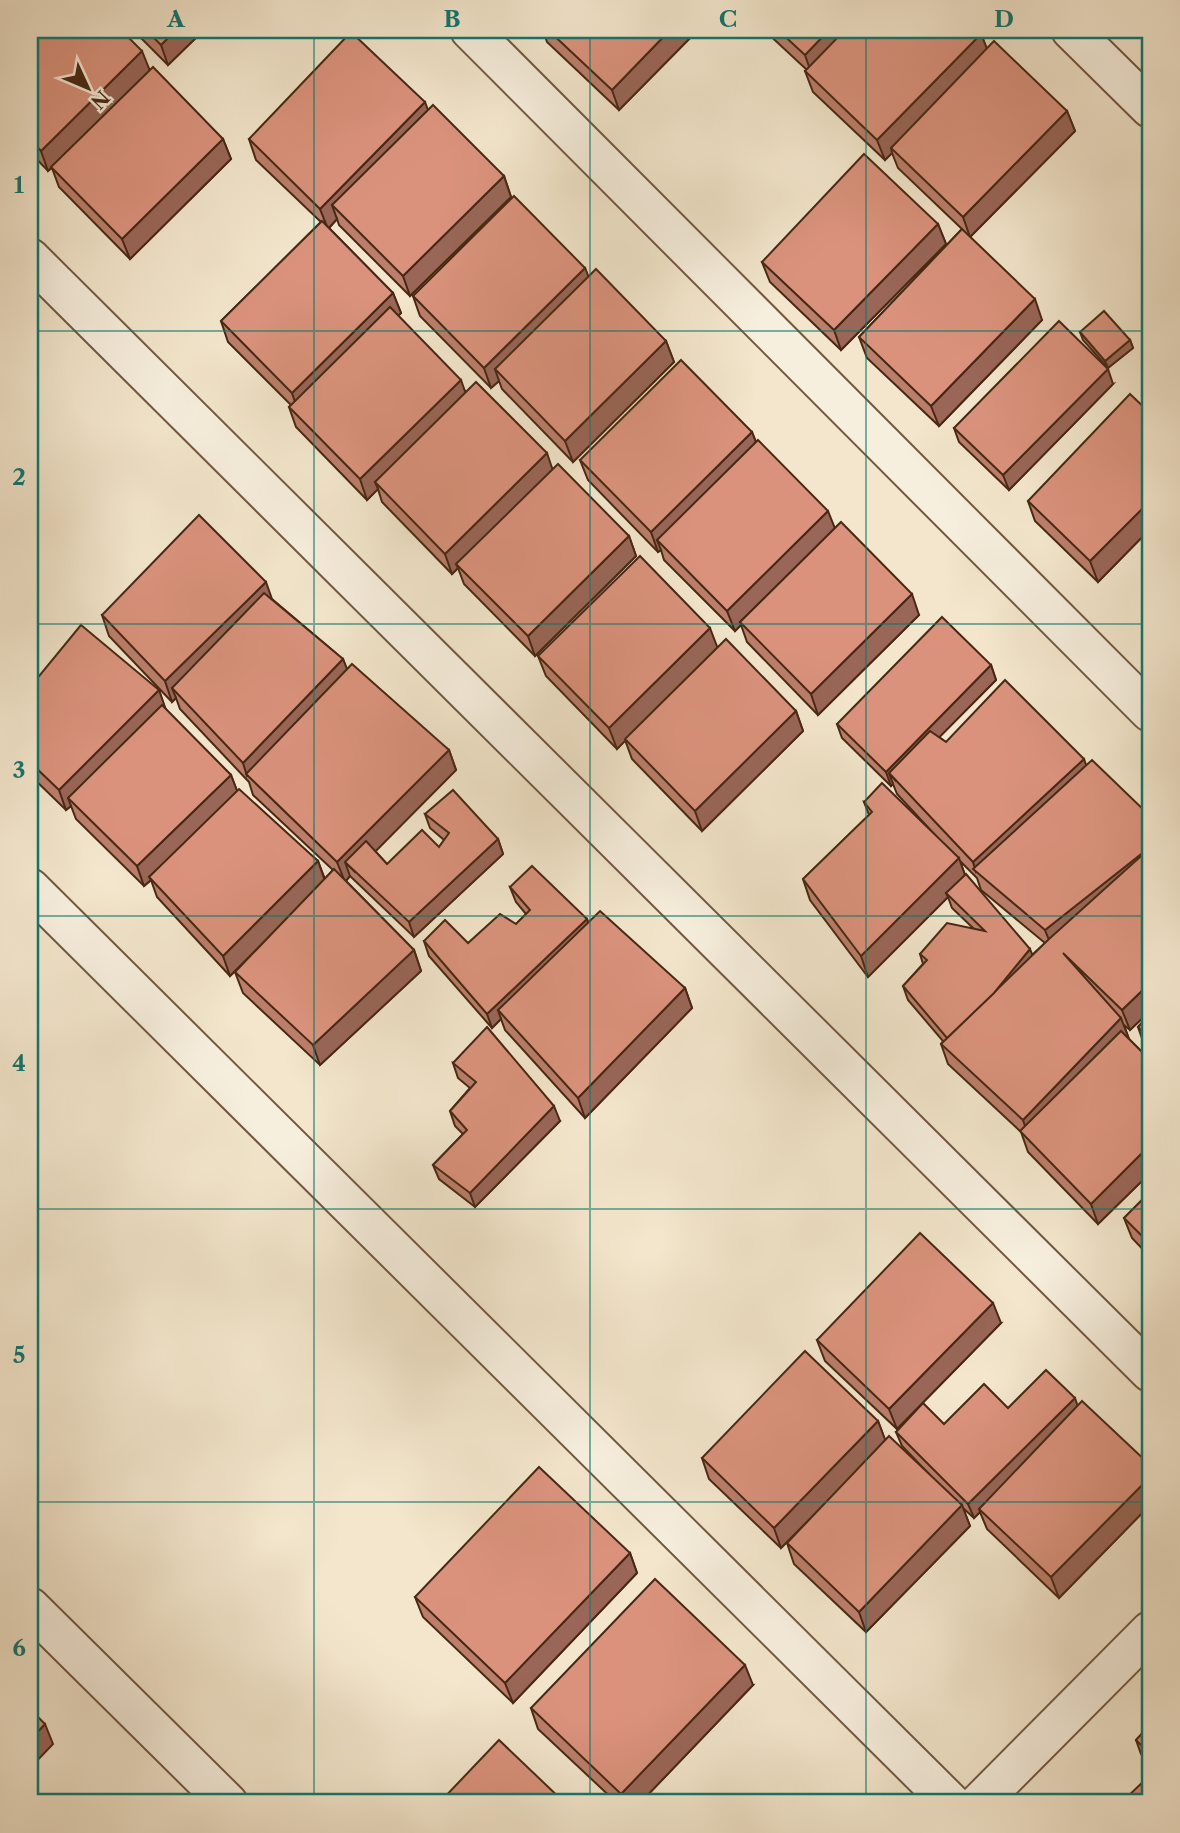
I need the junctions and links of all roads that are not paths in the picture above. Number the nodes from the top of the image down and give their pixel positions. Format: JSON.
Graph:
{"nodes":[{"id":1,"x":470,"y":30,"type":"edge"},
{"id":2,"x":1071,"y":30,"type":"edge"},
{"id":3,"x":1150,"y":108,"type":"edge"},
{"id":4,"x":30,"y":258,"type":"edge"},
{"id":5,"x":1150,"y":712,"type":"edge"},
{"id":6,"x":30,"y":888,"type":"edge"},
{"id":7,"x":1150,"y":1372,"type":"edge"},
{"id":8,"x":30,"y":1607,"type":"edge"},
{"id":9,"x":1150,"y":1631,"type":"edge"},
{"id":10,"x":228,"y":1803,"type":"edge"},
{"id":11,"x":951,"y":1803,"type":"edge"},
{"id":12,"x":979,"y":1803,"type":"edge"}],
"edges":[{"from":1,"to":5,"type":"street"},
{"from":2,"to":3,"type":"street"},
{"from":4,"to":7,"type":"street"},
{"from":6,"to":11,"type":"street"},
{"from":8,"to":10,"type":"street"},
{"from":9,"to":12,"type":"street"}]}
